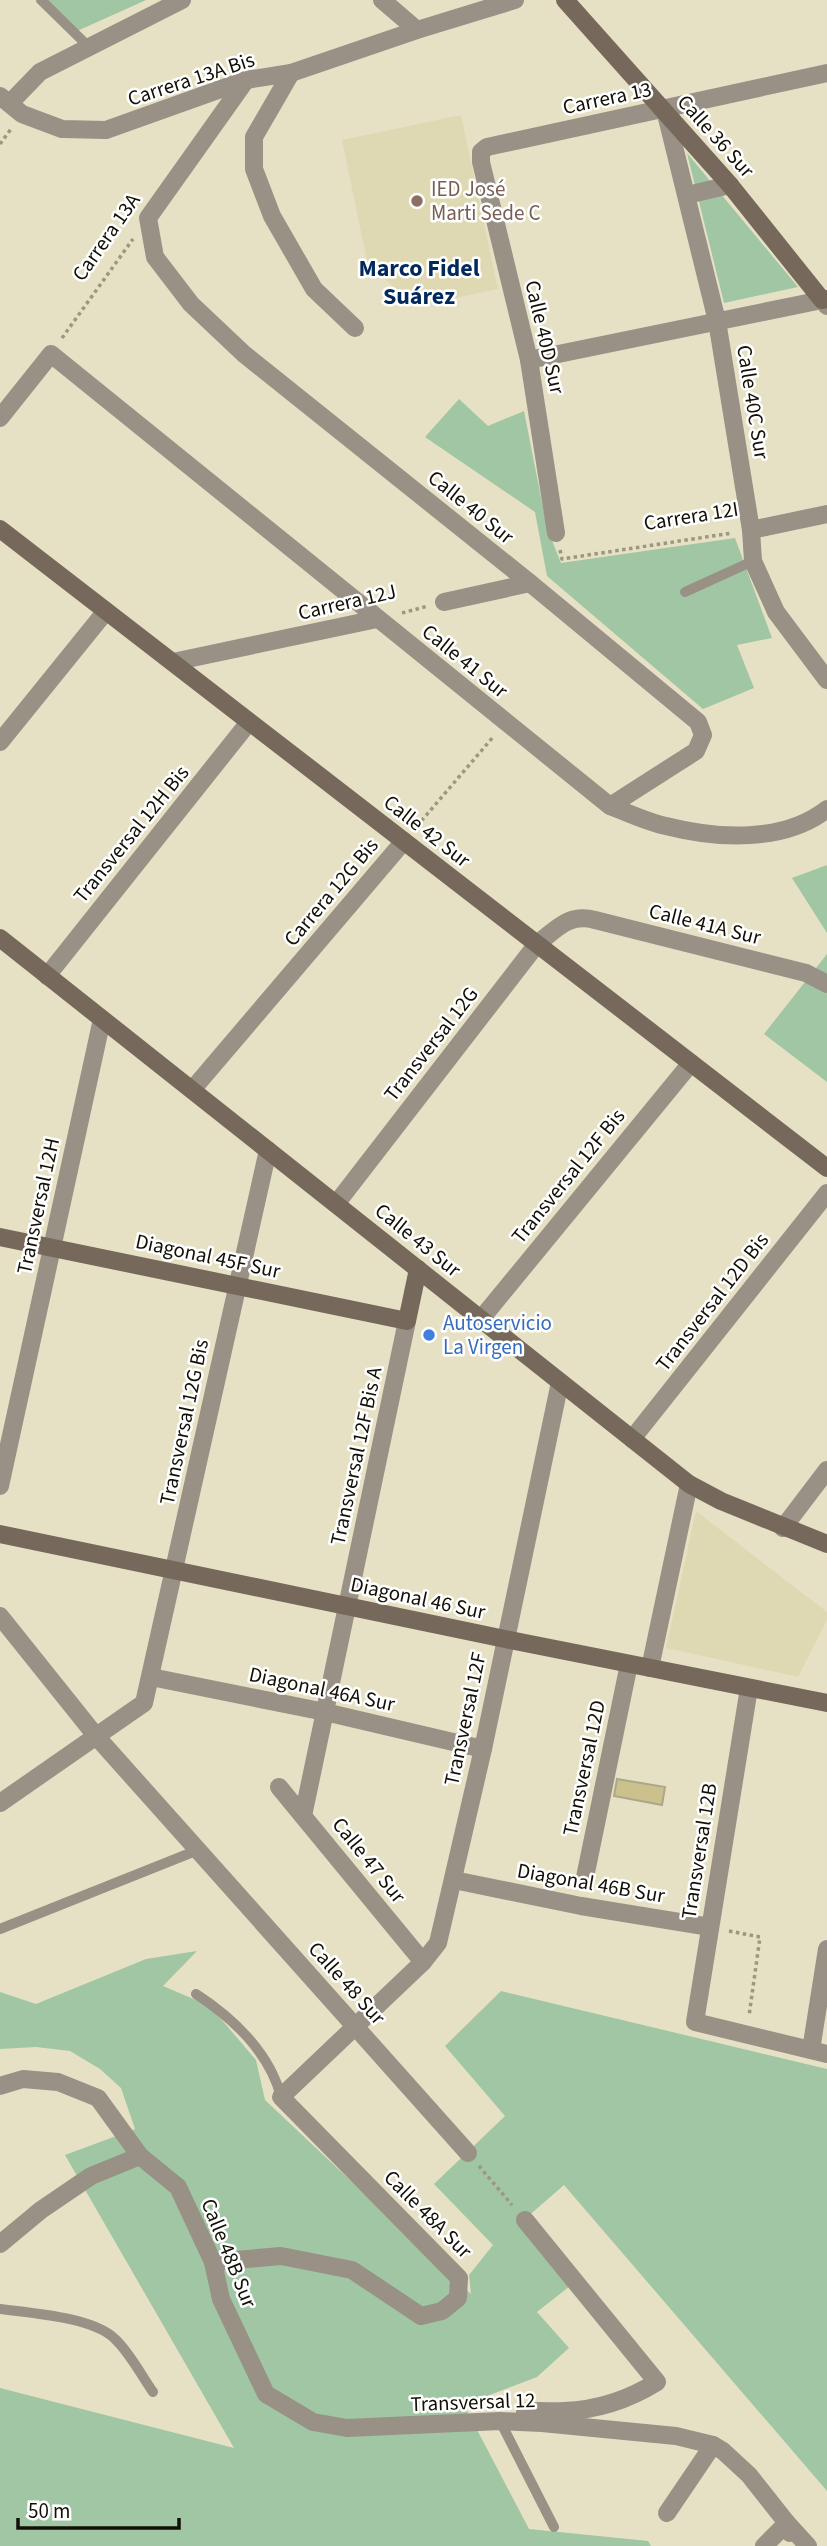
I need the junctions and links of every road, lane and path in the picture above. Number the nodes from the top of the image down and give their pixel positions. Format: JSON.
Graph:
{"nodes":[{"id":1,"x":41,"y":0,"type":"edge"},
{"id":2,"x":182,"y":0,"type":"edge"},
{"id":3,"x":382,"y":0,"type":"edge"},
{"id":4,"x":515,"y":0,"type":"edge"},
{"id":5,"x":565,"y":0,"type":"edge"},
{"id":6,"x":417,"y":30,"type":"junction"},
{"id":7,"x":89,"y":47,"type":"junction"},
{"id":8,"x":291,"y":73,"type":"junction"},
{"id":9,"x":827,"y":73,"type":"edge"},
{"id":10,"x":246,"y":80,"type":"junction"},
{"id":11,"x":5,"y":100,"type":"edge"},
{"id":12,"x":664,"y":112,"type":"junction"},
{"id":13,"x":481,"y":152,"type":"joint"},
{"id":14,"x":730,"y":185,"type":"junction"},
{"id":15,"x":687,"y":195,"type":"junction"},
{"id":16,"x":148,"y":218,"type":"junction"},
{"id":17,"x":825,"y":302,"type":"edge"},
{"id":18,"x":717,"y":321,"type":"junction"},
{"id":19,"x":355,"y":328,"type":"dead end"},
{"id":20,"x":51,"y":354,"type":"junction"},
{"id":21,"x":528,"y":360,"type":"junction"},
{"id":22,"x":0,"y":418,"type":"edge"},
{"id":23,"x":827,"y":514,"type":"edge"},
{"id":24,"x":0,"y":529,"type":"edge"},
{"id":25,"x":751,"y":530,"type":"junction"},
{"id":26,"x":556,"y":533,"type":"dead end"},
{"id":27,"x":562,"y":559,"type":"dead end"},
{"id":28,"x":753,"y":561,"type":"junction"},
{"id":29,"x":530,"y":583,"type":"junction"},
{"id":30,"x":685,"y":592,"type":"dead end"},
{"id":31,"x":444,"y":602,"type":"joint"},
{"id":32,"x":106,"y":611,"type":"junction"},
{"id":33,"x":377,"y":619,"type":"junction"},
{"id":34,"x":173,"y":662,"type":"junction"},
{"id":35,"x":827,"y":680,"type":"edge"},
{"id":36,"x":249,"y":722,"type":"junction"},
{"id":37,"x":505,"y":723,"type":"junction"},
{"id":38,"x":0,"y":743,"type":"edge"},
{"id":39,"x":610,"y":806,"type":"junction"},
{"id":40,"x":827,"y":809,"type":"edge"},
{"id":41,"x":404,"y":841,"type":"junction"},
{"id":42,"x":569,"y":920,"type":"joint"},
{"id":43,"x":0,"y":939,"type":"edge"},
{"id":44,"x":537,"y":944,"type":"junction"},
{"id":45,"x":47,"y":975,"type":"junction"},
{"id":46,"x":827,"y":984,"type":"edge"},
{"id":47,"x":102,"y":1019,"type":"junction"},
{"id":48,"x":691,"y":1063,"type":"junction"},
{"id":49,"x":192,"y":1090,"type":"junction"},
{"id":50,"x":268,"y":1150,"type":"junction"},
{"id":51,"x":827,"y":1168,"type":"edge"},
{"id":52,"x":827,"y":1193,"type":"edge"},
{"id":53,"x":337,"y":1204,"type":"junction"},
{"id":54,"x":0,"y":1237,"type":"edge"},
{"id":55,"x":52,"y":1248,"type":"junction"},
{"id":56,"x":418,"y":1269,"type":"junction"},
{"id":57,"x":238,"y":1286,"type":"junction"},
{"id":58,"x":481,"y":1319,"type":"junction"},
{"id":59,"x":407,"y":1321,"type":"junction"},
{"id":60,"x":560,"y":1382,"type":"junction"},
{"id":61,"x":632,"y":1439,"type":"junction"},
{"id":62,"x":827,"y":1471,"type":"edge"},
{"id":63,"x":689,"y":1484,"type":"junction"},
{"id":64,"x":0,"y":1486,"type":"edge"},
{"id":65,"x":783,"y":1528,"type":"junction"},
{"id":66,"x":0,"y":1534,"type":"edge"},
{"id":67,"x":827,"y":1544,"type":"edge"},
{"id":68,"x":175,"y":1570,"type":"junction"},
{"id":69,"x":348,"y":1606,"type":"junction"},
{"id":70,"x":0,"y":1616,"type":"edge"},
{"id":71,"x":505,"y":1639,"type":"junction"},
{"id":72,"x":629,"y":1664,"type":"junction"},
{"id":73,"x":650,"y":1668,"type":"junction"},
{"id":74,"x":151,"y":1677,"type":"junction"},
{"id":75,"x":749,"y":1688,"type":"junction"},
{"id":76,"x":827,"y":1703,"type":"edge"},
{"id":77,"x":325,"y":1712,"type":"junction"},
{"id":78,"x":96,"y":1736,"type":"junction"},
{"id":79,"x":483,"y":1749,"type":"junction"},
{"id":80,"x":279,"y":1787,"type":"dead end"},
{"id":81,"x":0,"y":1802,"type":"edge"},
{"id":82,"x":303,"y":1816,"type":"junction"},
{"id":83,"x":198,"y":1850,"type":"junction"},
{"id":84,"x":454,"y":1880,"type":"junction"},
{"id":85,"x":584,"y":1882,"type":"dead end"},
{"id":86,"x":710,"y":1927,"type":"junction"},
{"id":87,"x":0,"y":1929,"type":"edge"},
{"id":88,"x":827,"y":1948,"type":"edge"},
{"id":89,"x":423,"y":1962,"type":"junction"},
{"id":90,"x":196,"y":1994,"type":"dead end"},
{"id":91,"x":354,"y":2025,"type":"junction"},
{"id":92,"x":746,"y":2034,"type":"junction"},
{"id":93,"x":819,"y":2052,"type":"edge"},
{"id":94,"x":0,"y":2086,"type":"edge"},
{"id":95,"x":281,"y":2097,"type":"junction"},
{"id":96,"x":468,"y":2153,"type":"joint"},
{"id":97,"x":140,"y":2155,"type":"junction"},
{"id":98,"x":525,"y":2220,"type":"joint"},
{"id":99,"x":0,"y":2244,"type":"edge"},
{"id":100,"x":213,"y":2262,"type":"junction"},
{"id":101,"x":0,"y":2309,"type":"edge"},
{"id":102,"x":153,"y":2392,"type":"dead end"},
{"id":103,"x":500,"y":2421,"type":"junction"},
{"id":104,"x":313,"y":2422,"type":"joint"},
{"id":105,"x":464,"y":2423,"type":"junction"},
{"id":106,"x":713,"y":2445,"type":"junction"},
{"id":107,"x":667,"y":2513,"type":"dead end"},
{"id":108,"x":787,"y":2523,"type":"junction"},
{"id":109,"x":554,"y":2527,"type":"dead end"},
{"id":110,"x":764,"y":2546,"type":"edge"},
{"id":111,"x":794,"y":2546,"type":"edge"},
{"id":112,"x":808,"y":2546,"type":"edge"}],
"edges":[{"from":1,"to":7,"type":"lane"},
{"from":2,"to":7,"type":"street"},
{"from":3,"to":6,"type":"street"},
{"from":4,"to":6,"type":"street"},
{"from":5,"to":12,"type":"street","name":"Calle 36 Sur"},
{"from":6,"to":8,"type":"street"},
{"from":7,"to":11,"type":"street"},
{"from":8,"to":10,"type":"street","name":"Carrera 13A Bis"},
{"from":8,"to":19,"type":"street"},
{"from":9,"to":12,"type":"street","name":"Carrera 13"},
{"from":10,"to":11,"type":"street","name":"Carrera 13A Bis"},
{"from":10,"to":16,"type":"street","name":"Carrera 13A"},
{"from":12,"to":13,"type":"street","name":"Carrera 13"},
{"from":12,"to":14,"type":"street","name":"Calle 36 Sur"},
{"from":12,"to":15,"type":"street","name":"Calle 40C Sur"},
{"from":13,"to":21,"type":"street","name":"Calle 40D Sur"},
{"from":14,"to":15,"type":"street"},
{"from":14,"to":17,"type":"street","name":"Calle 36 Sur"},
{"from":15,"to":18,"type":"street","name":"Calle 40C Sur"},
{"from":16,"to":20,"type":"path","name":"Carrera 13A"},
{"from":16,"to":29,"type":"street","name":"Calle 40 Sur"},
{"from":17,"to":18,"type":"street"},
{"from":18,"to":21,"type":"street"},
{"from":18,"to":25,"type":"street","name":"Calle 40C Sur"},
{"from":20,"to":22,"type":"street"},
{"from":20,"to":33,"type":"street","name":"Calle 41 Sur"},
{"from":21,"to":26,"type":"street","name":"Calle 40D Sur"},
{"from":23,"to":25,"type":"street","name":"Carrera 12I"},
{"from":24,"to":32,"type":"street","name":"Calle 42 Sur"},
{"from":25,"to":27,"type":"path","name":"Carrera 12I"},
{"from":25,"to":28,"type":"street","name":"Calle 40C Sur"},
{"from":28,"to":30,"type":"lane"},
{"from":28,"to":35,"type":"street","name":"Calle 40C Sur"},
{"from":29,"to":31,"type":"street"},
{"from":29,"to":39,"type":"street","name":"Calle 40 Sur"},
{"from":31,"to":33,"type":"path","name":"Carrera 12J"},
{"from":32,"to":34,"type":"street","name":"Calle 42 Sur"},
{"from":32,"to":38,"type":"street"},
{"from":33,"to":34,"type":"street","name":"Carrera 12J"},
{"from":33,"to":37,"type":"street","name":"Calle 41 Sur"},
{"from":34,"to":36,"type":"street","name":"Calle 42 Sur"},
{"from":36,"to":41,"type":"street","name":"Calle 42 Sur"},
{"from":36,"to":45,"type":"street","name":"Transversal 12H Bis"},
{"from":37,"to":39,"type":"street","name":"Calle 41 Sur"},
{"from":37,"to":41,"type":"path","name":"Carrera 12G Bis"},
{"from":39,"to":40,"type":"street","name":"Calle 41 Sur"},
{"from":41,"to":44,"type":"street","name":"Calle 42 Sur"},
{"from":41,"to":49,"type":"street","name":"Carrera 12G Bis"},
{"from":42,"to":44,"type":"street","name":"Transversal 12G"},
{"from":42,"to":46,"type":"street","name":"Calle 41A Sur"},
{"from":43,"to":45,"type":"street","name":"Calle 43 Sur"},
{"from":44,"to":48,"type":"street","name":"Calle 42 Sur"},
{"from":44,"to":53,"type":"street","name":"Transversal 12G"},
{"from":45,"to":47,"type":"street","name":"Calle 43 Sur"},
{"from":47,"to":49,"type":"street","name":"Calle 43 Sur"},
{"from":47,"to":55,"type":"street","name":"Transversal 12H"},
{"from":48,"to":51,"type":"street","name":"Calle 42 Sur"},
{"from":48,"to":58,"type":"street","name":"Transversal 12F Bis"},
{"from":49,"to":50,"type":"street","name":"Calle 43 Sur"},
{"from":50,"to":53,"type":"street","name":"Calle 43 Sur"},
{"from":50,"to":57,"type":"street","name":"Transversal 12G Bis"},
{"from":52,"to":61,"type":"street","name":"Transversal 12D Bis"},
{"from":53,"to":56,"type":"street","name":"Calle 43 Sur"},
{"from":54,"to":55,"type":"street","name":"Diagonal 45F Sur"},
{"from":55,"to":57,"type":"street","name":"Diagonal 45F Sur"},
{"from":55,"to":64,"type":"street","name":"Transversal 12H"},
{"from":56,"to":58,"type":"street","name":"Calle 43 Sur"},
{"from":56,"to":59,"type":"street","name":"Transversal 12F Bis A"},
{"from":57,"to":59,"type":"street","name":"Diagonal 45F Sur"},
{"from":57,"to":68,"type":"street","name":"Transversal 12G Bis"},
{"from":58,"to":60,"type":"street","name":"Calle 43 Sur"},
{"from":59,"to":69,"type":"street","name":"Transversal 12F Bis A"},
{"from":60,"to":61,"type":"street","name":"Calle 43 Sur"},
{"from":60,"to":71,"type":"street","name":"Transversal 12F"},
{"from":61,"to":63,"type":"street","name":"Calle 43 Sur"},
{"from":62,"to":65,"type":"street"},
{"from":63,"to":65,"type":"street","name":"Calle 43 Sur"},
{"from":63,"to":73,"type":"street"},
{"from":65,"to":67,"type":"street","name":"Calle 43 Sur"},
{"from":66,"to":68,"type":"street","name":"Diagonal 46 Sur"},
{"from":68,"to":69,"type":"street","name":"Diagonal 46 Sur"},
{"from":68,"to":74,"type":"street","name":"Transversal 12G Bis"},
{"from":69,"to":71,"type":"street","name":"Diagonal 46 Sur"},
{"from":69,"to":77,"type":"street","name":"Transversal 12F Bis A"},
{"from":70,"to":78,"type":"street","name":"Calle 48 Sur"},
{"from":71,"to":72,"type":"street","name":"Diagonal 46 Sur"},
{"from":71,"to":79,"type":"street","name":"Transversal 12F"},
{"from":72,"to":73,"type":"street","name":"Diagonal 46 Sur"},
{"from":72,"to":85,"type":"street","name":"Transversal 12D"},
{"from":73,"to":75,"type":"street","name":"Diagonal 46 Sur"},
{"from":74,"to":77,"type":"street","name":"Diagonal 46A Sur"},
{"from":74,"to":78,"type":"street","name":"Transversal 12G Bis"},
{"from":75,"to":76,"type":"street","name":"Diagonal 46 Sur"},
{"from":75,"to":86,"type":"street","name":"Transversal 12B"},
{"from":77,"to":79,"type":"street","name":"Diagonal 46A Sur"},
{"from":77,"to":82,"type":"street","name":"Transversal 12F Bis A"},
{"from":78,"to":81,"type":"street"},
{"from":78,"to":83,"type":"street","name":"Calle 48 Sur"},
{"from":79,"to":84,"type":"street","name":"Transversal 12F"},
{"from":80,"to":82,"type":"street","name":"Calle 47 Sur"},
{"from":82,"to":89,"type":"street","name":"Calle 47 Sur"},
{"from":83,"to":87,"type":"lane"},
{"from":83,"to":91,"type":"street","name":"Calle 48 Sur"},
{"from":84,"to":86,"type":"street","name":"Diagonal 46B Sur"},
{"from":84,"to":89,"type":"street","name":"Transversal 12F"},
{"from":86,"to":92,"type":"street","name":"Transversal 12B"},
{"from":86,"to":92,"type":"path"},
{"from":88,"to":93,"type":"street"},
{"from":89,"to":91,"type":"street"},
{"from":90,"to":95,"type":"lane"},
{"from":91,"to":95,"type":"street"},
{"from":91,"to":96,"type":"street","name":"Calle 48 Sur"},
{"from":92,"to":93,"type":"street"},
{"from":94,"to":97,"type":"street","name":"Calle 48B Sur"},
{"from":95,"to":100,"type":"street","name":"Calle 48A Sur"},
{"from":96,"to":98,"type":"path"},
{"from":97,"to":99,"type":"street"},
{"from":97,"to":100,"type":"street","name":"Calle 48B Sur"},
{"from":98,"to":105,"type":"street"},
{"from":100,"to":104,"type":"street","name":"Calle 48B Sur"},
{"from":101,"to":102,"type":"lane"},
{"from":103,"to":105,"type":"street","name":"Transversal 12"},
{"from":103,"to":106,"type":"street","name":"Transversal 12"},
{"from":103,"to":109,"type":"lane"},
{"from":104,"to":105,"type":"street","name":"Transversal 12"},
{"from":106,"to":107,"type":"street"},
{"from":106,"to":108,"type":"street"},
{"from":108,"to":110,"type":"street"},
{"from":108,"to":111,"type":"street"},
{"from":108,"to":112,"type":"street"}]}
